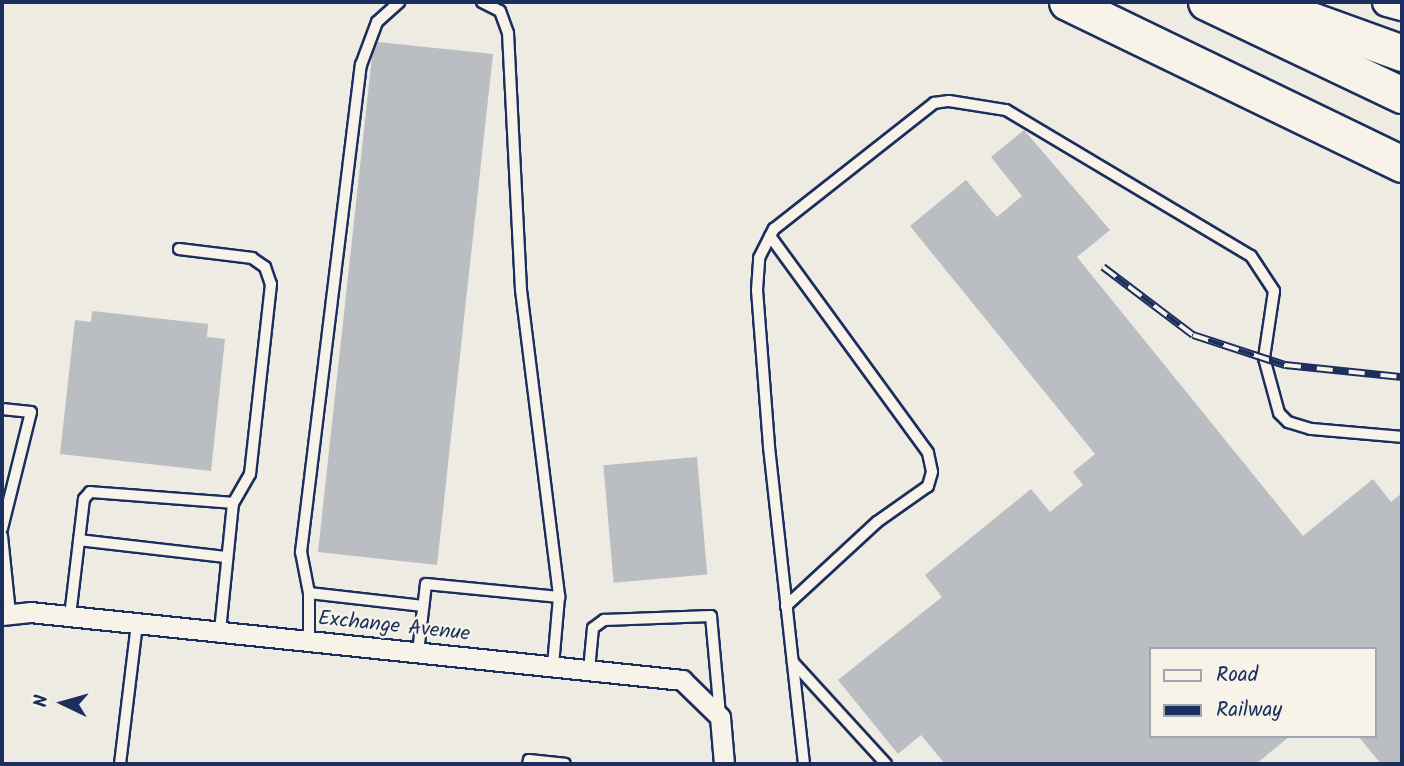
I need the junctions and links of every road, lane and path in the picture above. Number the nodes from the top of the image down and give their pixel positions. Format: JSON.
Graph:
{"nodes":[{"id":1,"x":399,"y":2,"type":"edge"},
{"id":2,"x":482,"y":2,"type":"edge"},
{"id":3,"x":1067,"y":2,"type":"edge"},
{"id":4,"x":1206,"y":2,"type":"edge"},
{"id":5,"x":1261,"y":2,"type":"edge"},
{"id":6,"x":1387,"y":2,"type":"edge"},
{"id":7,"x":1402,"y":6,"type":"edge"},
{"id":8,"x":1402,"y":53,"type":"edge"},
{"id":9,"x":1402,"y":95,"type":"edge"},
{"id":10,"x":1402,"y":164,"type":"edge"},
{"id":11,"x":770,"y":236,"type":"junction"},
{"id":12,"x":179,"y":249,"type":"dead end"},
{"id":13,"x":2,"y":410,"type":"edge"},
{"id":14,"x":1402,"y":438,"type":"edge"},
{"id":15,"x":233,"y":503,"type":"junction"},
{"id":16,"x":2,"y":528,"type":"edge"},
{"id":17,"x":2,"y":536,"type":"edge"},
{"id":18,"x":79,"y":540,"type":"junction"},
{"id":19,"x":227,"y":556,"type":"junction"},
{"id":20,"x":309,"y":593,"type":"junction"},
{"id":21,"x":559,"y":597,"type":"junction"},
{"id":22,"x":423,"y":606,"type":"junction"},
{"id":23,"x":786,"y":606,"type":"junction"},
{"id":24,"x":6,"y":615,"type":"edge"},
{"id":25,"x":70,"y":616,"type":"junction"},
{"id":26,"x":137,"y":623,"type":"junction"},
{"id":27,"x":220,"y":632,"type":"junction"},
{"id":28,"x":309,"y":641,"type":"junction"},
{"id":29,"x":418,"y":652,"type":"junction"},
{"id":30,"x":793,"y":662,"type":"junction"},
{"id":31,"x":553,"y":666,"type":"junction"},
{"id":32,"x":589,"y":670,"type":"junction"},
{"id":33,"x":720,"y":717,"type":"junction"},
{"id":34,"x":120,"y":764,"type":"edge"},
{"id":35,"x":528,"y":764,"type":"edge"},
{"id":36,"x":565,"y":764,"type":"edge"},
{"id":37,"x":724,"y":764,"type":"edge"},
{"id":38,"x":804,"y":764,"type":"edge"},
{"id":39,"x":886,"y":764,"type":"edge"}],
"edges":[{"from":1,"to":20,"type":"lane"},
{"from":2,"to":21,"type":"lane"},
{"from":3,"to":10,"type":"highway"},
{"from":4,"to":9,"type":"highway"},
{"from":5,"to":8,"type":"highway"},
{"from":6,"to":7,"type":"main road"},
{"from":11,"to":14,"type":"lane"},
{"from":11,"to":23,"type":"lane"},
{"from":11,"to":23,"type":"lane"},
{"from":12,"to":15,"type":"lane"},
{"from":13,"to":16,"type":"lane"},
{"from":15,"to":18,"type":"lane"},
{"from":15,"to":19,"type":"lane"},
{"from":17,"to":24,"type":"lane"},
{"from":18,"to":19,"type":"lane"},
{"from":18,"to":25,"type":"lane"},
{"from":19,"to":27,"type":"lane"},
{"from":20,"to":22,"type":"lane"},
{"from":20,"to":28,"type":"lane"},
{"from":21,"to":22,"type":"lane"},
{"from":21,"to":31,"type":"lane"},
{"from":22,"to":29,"type":"lane"},
{"from":23,"to":30,"type":"lane"},
{"from":24,"to":25,"type":"street","name":"Exchange Avenue"},
{"from":25,"to":26,"type":"street","name":"Exchange Avenue"},
{"from":26,"to":27,"type":"street","name":"Exchange Avenue"},
{"from":26,"to":34,"type":"lane"},
{"from":27,"to":28,"type":"street","name":"Exchange Avenue"},
{"from":28,"to":29,"type":"street","name":"Exchange Avenue"},
{"from":29,"to":31,"type":"street","name":"Exchange Avenue"},
{"from":30,"to":38,"type":"lane"},
{"from":30,"to":39,"type":"lane"},
{"from":31,"to":32,"type":"street","name":"Exchange Avenue"},
{"from":32,"to":33,"type":"street","name":"Exchange Avenue"},
{"from":32,"to":33,"type":"lane"},
{"from":33,"to":37,"type":"street"},
{"from":35,"to":36,"type":"lane"}]}
